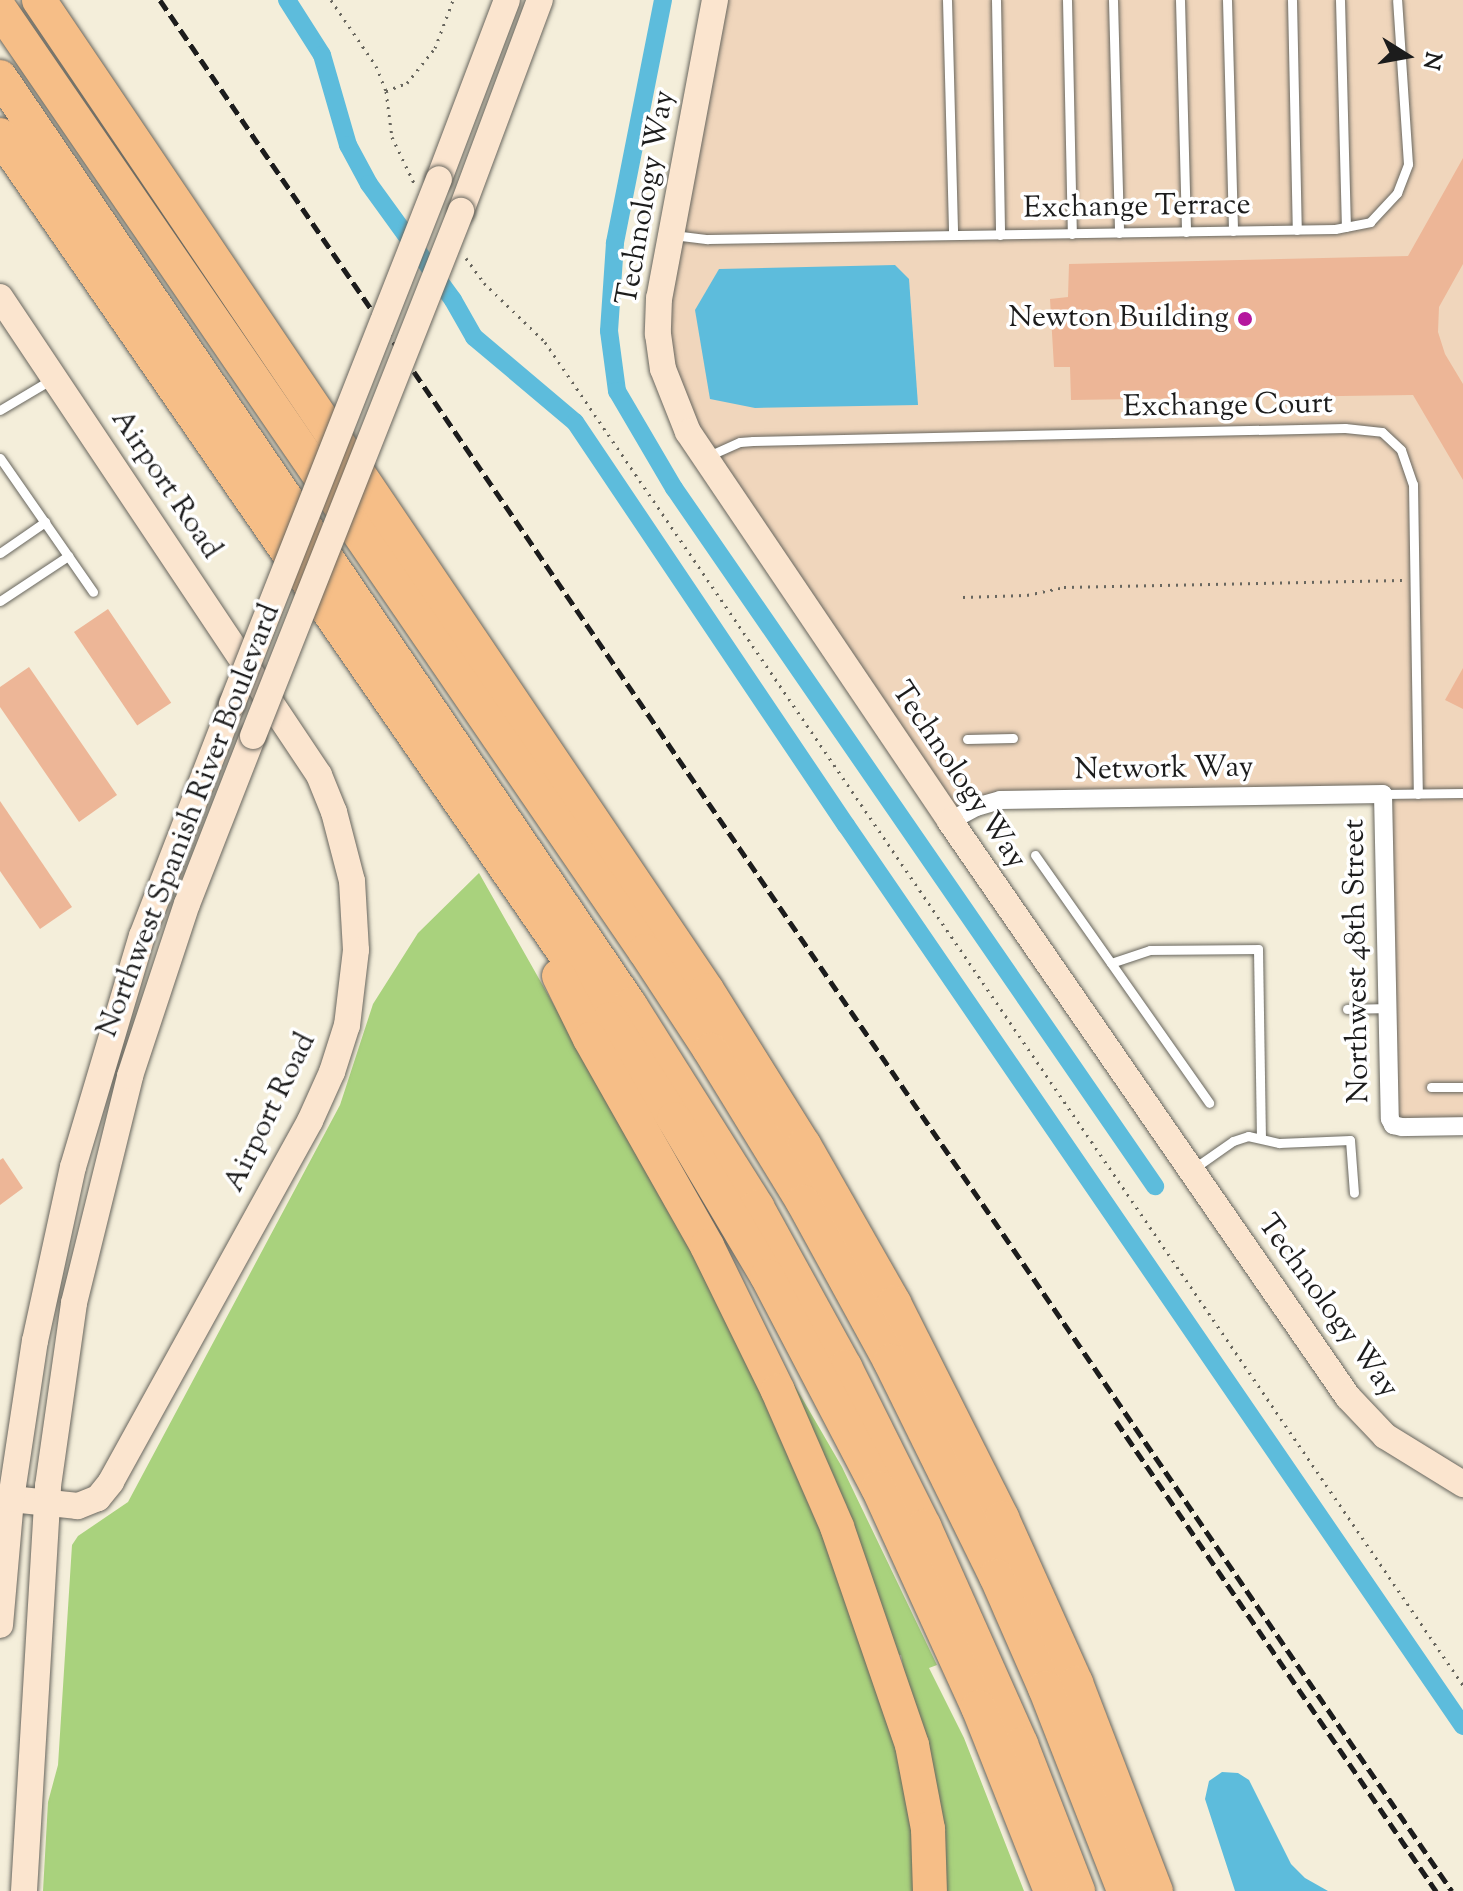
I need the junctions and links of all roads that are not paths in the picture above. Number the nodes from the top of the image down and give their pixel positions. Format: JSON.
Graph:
{"nodes":[{"id":1,"x":39,"y":0,"type":"edge"},
{"id":2,"x":507,"y":0,"type":"edge"},
{"id":3,"x":540,"y":0,"type":"edge"},
{"id":4,"x":715,"y":0,"type":"edge"},
{"id":5,"x":947,"y":0,"type":"edge"},
{"id":6,"x":996,"y":0,"type":"edge"},
{"id":7,"x":1067,"y":0,"type":"edge"},
{"id":8,"x":1113,"y":0,"type":"edge"},
{"id":9,"x":1180,"y":0,"type":"edge"},
{"id":10,"x":1227,"y":0,"type":"edge"},
{"id":11,"x":1292,"y":0,"type":"edge"},
{"id":12,"x":1340,"y":0,"type":"edge"},
{"id":13,"x":1397,"y":0,"type":"edge"},
{"id":14,"x":0,"y":9,"type":"edge"},
{"id":15,"x":0,"y":77,"type":"edge"},
{"id":16,"x":0,"y":135,"type":"edge"},
{"id":17,"x":1346,"y":227,"type":"junction"},
{"id":18,"x":1297,"y":230,"type":"junction"},
{"id":19,"x":1233,"y":231,"type":"junction"},
{"id":20,"x":1186,"y":232,"type":"junction"},
{"id":21,"x":1119,"y":233,"type":"junction"},
{"id":22,"x":669,"y":234,"type":"junction"},
{"id":23,"x":1072,"y":234,"type":"junction"},
{"id":24,"x":953,"y":235,"type":"junction"},
{"id":25,"x":1000,"y":235,"type":"junction"},
{"id":26,"x":0,"y":297,"type":"edge"},
{"id":27,"x":55,"y":377,"type":"junction"},
{"id":28,"x":0,"y":410,"type":"edge"},
{"id":29,"x":0,"y":458,"type":"edge"},
{"id":30,"x":705,"y":458,"type":"junction"},
{"id":31,"x":45,"y":522,"type":"junction"},
{"id":32,"x":0,"y":553,"type":"edge"},
{"id":33,"x":68,"y":556,"type":"junction"},
{"id":34,"x":93,"y":592,"type":"dead end"},
{"id":35,"x":0,"y":601,"type":"edge"},
{"id":36,"x":1013,"y":738,"type":"dead end"},
{"id":37,"x":967,"y":739,"type":"dead end"},
{"id":38,"x":1463,"y":793,"type":"edge"},
{"id":39,"x":1383,"y":794,"type":"junction"},
{"id":40,"x":1418,"y":794,"type":"junction"},
{"id":41,"x":950,"y":821,"type":"junction"},
{"id":42,"x":1035,"y":855,"type":"dead end"},
{"id":43,"x":509,"y":875,"type":"junction"},
{"id":44,"x":1111,"y":963,"type":"junction"},
{"id":45,"x":1387,"y":1008,"type":"junction"},
{"id":46,"x":1347,"y":1009,"type":"dead end"},
{"id":47,"x":1431,"y":1087,"type":"dead end"},
{"id":48,"x":1463,"y":1087,"type":"edge"},
{"id":49,"x":1209,"y":1103,"type":"dead end"},
{"id":50,"x":1463,"y":1126,"type":"edge"},
{"id":51,"x":1261,"y":1138,"type":"junction"},
{"id":52,"x":1190,"y":1171,"type":"junction"},
{"id":53,"x":1354,"y":1193,"type":"dead end"},
{"id":54,"x":1463,"y":1484,"type":"edge"},
{"id":55,"x":6,"y":1498,"type":"edge"},
{"id":56,"x":46,"y":1504,"type":"junction"},
{"id":57,"x":0,"y":1625,"type":"edge"},
{"id":58,"x":24,"y":1891,"type":"edge"},
{"id":59,"x":930,"y":1891,"type":"edge"},
{"id":60,"x":1051,"y":1891,"type":"edge"},
{"id":61,"x":1078,"y":1891,"type":"edge"},
{"id":62,"x":1124,"y":1891,"type":"edge"},
{"id":63,"x":1156,"y":1891,"type":"edge"}],
"edges":[{"from":1,"to":63,"type":"highway"},
{"from":2,"to":55,"type":"main road","name":"Northwest Spanish River Boulevard","bridge":true},
{"from":3,"to":56,"type":"main road","name":"Northwest Spanish River Boulevard","bridge":true},
{"from":4,"to":22,"type":"main road","name":"Technology Way"},
{"from":5,"to":24,"type":"lane"},
{"from":6,"to":25,"type":"lane"},
{"from":7,"to":23,"type":"lane"},
{"from":8,"to":21,"type":"lane"},
{"from":9,"to":20,"type":"lane"},
{"from":10,"to":19,"type":"lane"},
{"from":11,"to":18,"type":"lane"},
{"from":12,"to":17,"type":"lane"},
{"from":13,"to":17,"type":"lane","name":"Exchange Terrace"},
{"from":14,"to":62,"type":"highway"},
{"from":15,"to":61,"type":"highway"},
{"from":16,"to":43,"type":"highway"},
{"from":17,"to":18,"type":"lane","name":"Exchange Terrace"},
{"from":18,"to":19,"type":"lane","name":"Exchange Terrace"},
{"from":19,"to":20,"type":"lane","name":"Exchange Terrace"},
{"from":20,"to":21,"type":"lane","name":"Exchange Terrace"},
{"from":21,"to":23,"type":"lane","name":"Exchange Terrace"},
{"from":22,"to":24,"type":"lane","name":"Exchange Terrace"},
{"from":22,"to":30,"type":"main road","name":"Technology Way"},
{"from":23,"to":25,"type":"lane","name":"Exchange Terrace"},
{"from":24,"to":25,"type":"lane","name":"Exchange Terrace"},
{"from":26,"to":27,"type":"main road","name":"Airport Road"},
{"from":27,"to":28,"type":"lane"},
{"from":27,"to":56,"type":"main road","name":"Airport Road"},
{"from":29,"to":31,"type":"lane"},
{"from":30,"to":40,"type":"lane","name":"Exchange Court"},
{"from":30,"to":41,"type":"main road","name":"Technology Way"},
{"from":31,"to":32,"type":"lane"},
{"from":31,"to":33,"type":"lane"},
{"from":33,"to":34,"type":"lane"},
{"from":33,"to":35,"type":"lane"},
{"from":36,"to":37,"type":"lane"},
{"from":38,"to":40,"type":"lane"},
{"from":39,"to":40,"type":"lane"},
{"from":39,"to":41,"type":"street","name":"Network Way"},
{"from":39,"to":45,"type":"street","name":"Northwest 48th Street"},
{"from":41,"to":52,"type":"main road","name":"Technology Way"},
{"from":42,"to":44,"type":"lane"},
{"from":43,"to":59,"type":"highway"},
{"from":43,"to":60,"type":"highway"},
{"from":44,"to":49,"type":"lane"},
{"from":44,"to":51,"type":"lane"},
{"from":45,"to":46,"type":"lane"},
{"from":45,"to":50,"type":"street","name":"Northwest 48th Street"},
{"from":47,"to":48,"type":"lane"},
{"from":51,"to":52,"type":"lane"},
{"from":51,"to":53,"type":"lane"},
{"from":52,"to":54,"type":"main road","name":"Technology Way"},
{"from":55,"to":56,"type":"main road","name":"Airport Road"},
{"from":55,"to":57,"type":"main road","name":"Northwest Spanish River Boulevard"},
{"from":56,"to":58,"type":"main road","name":"Northwest Spanish River Boulevard"}]}
